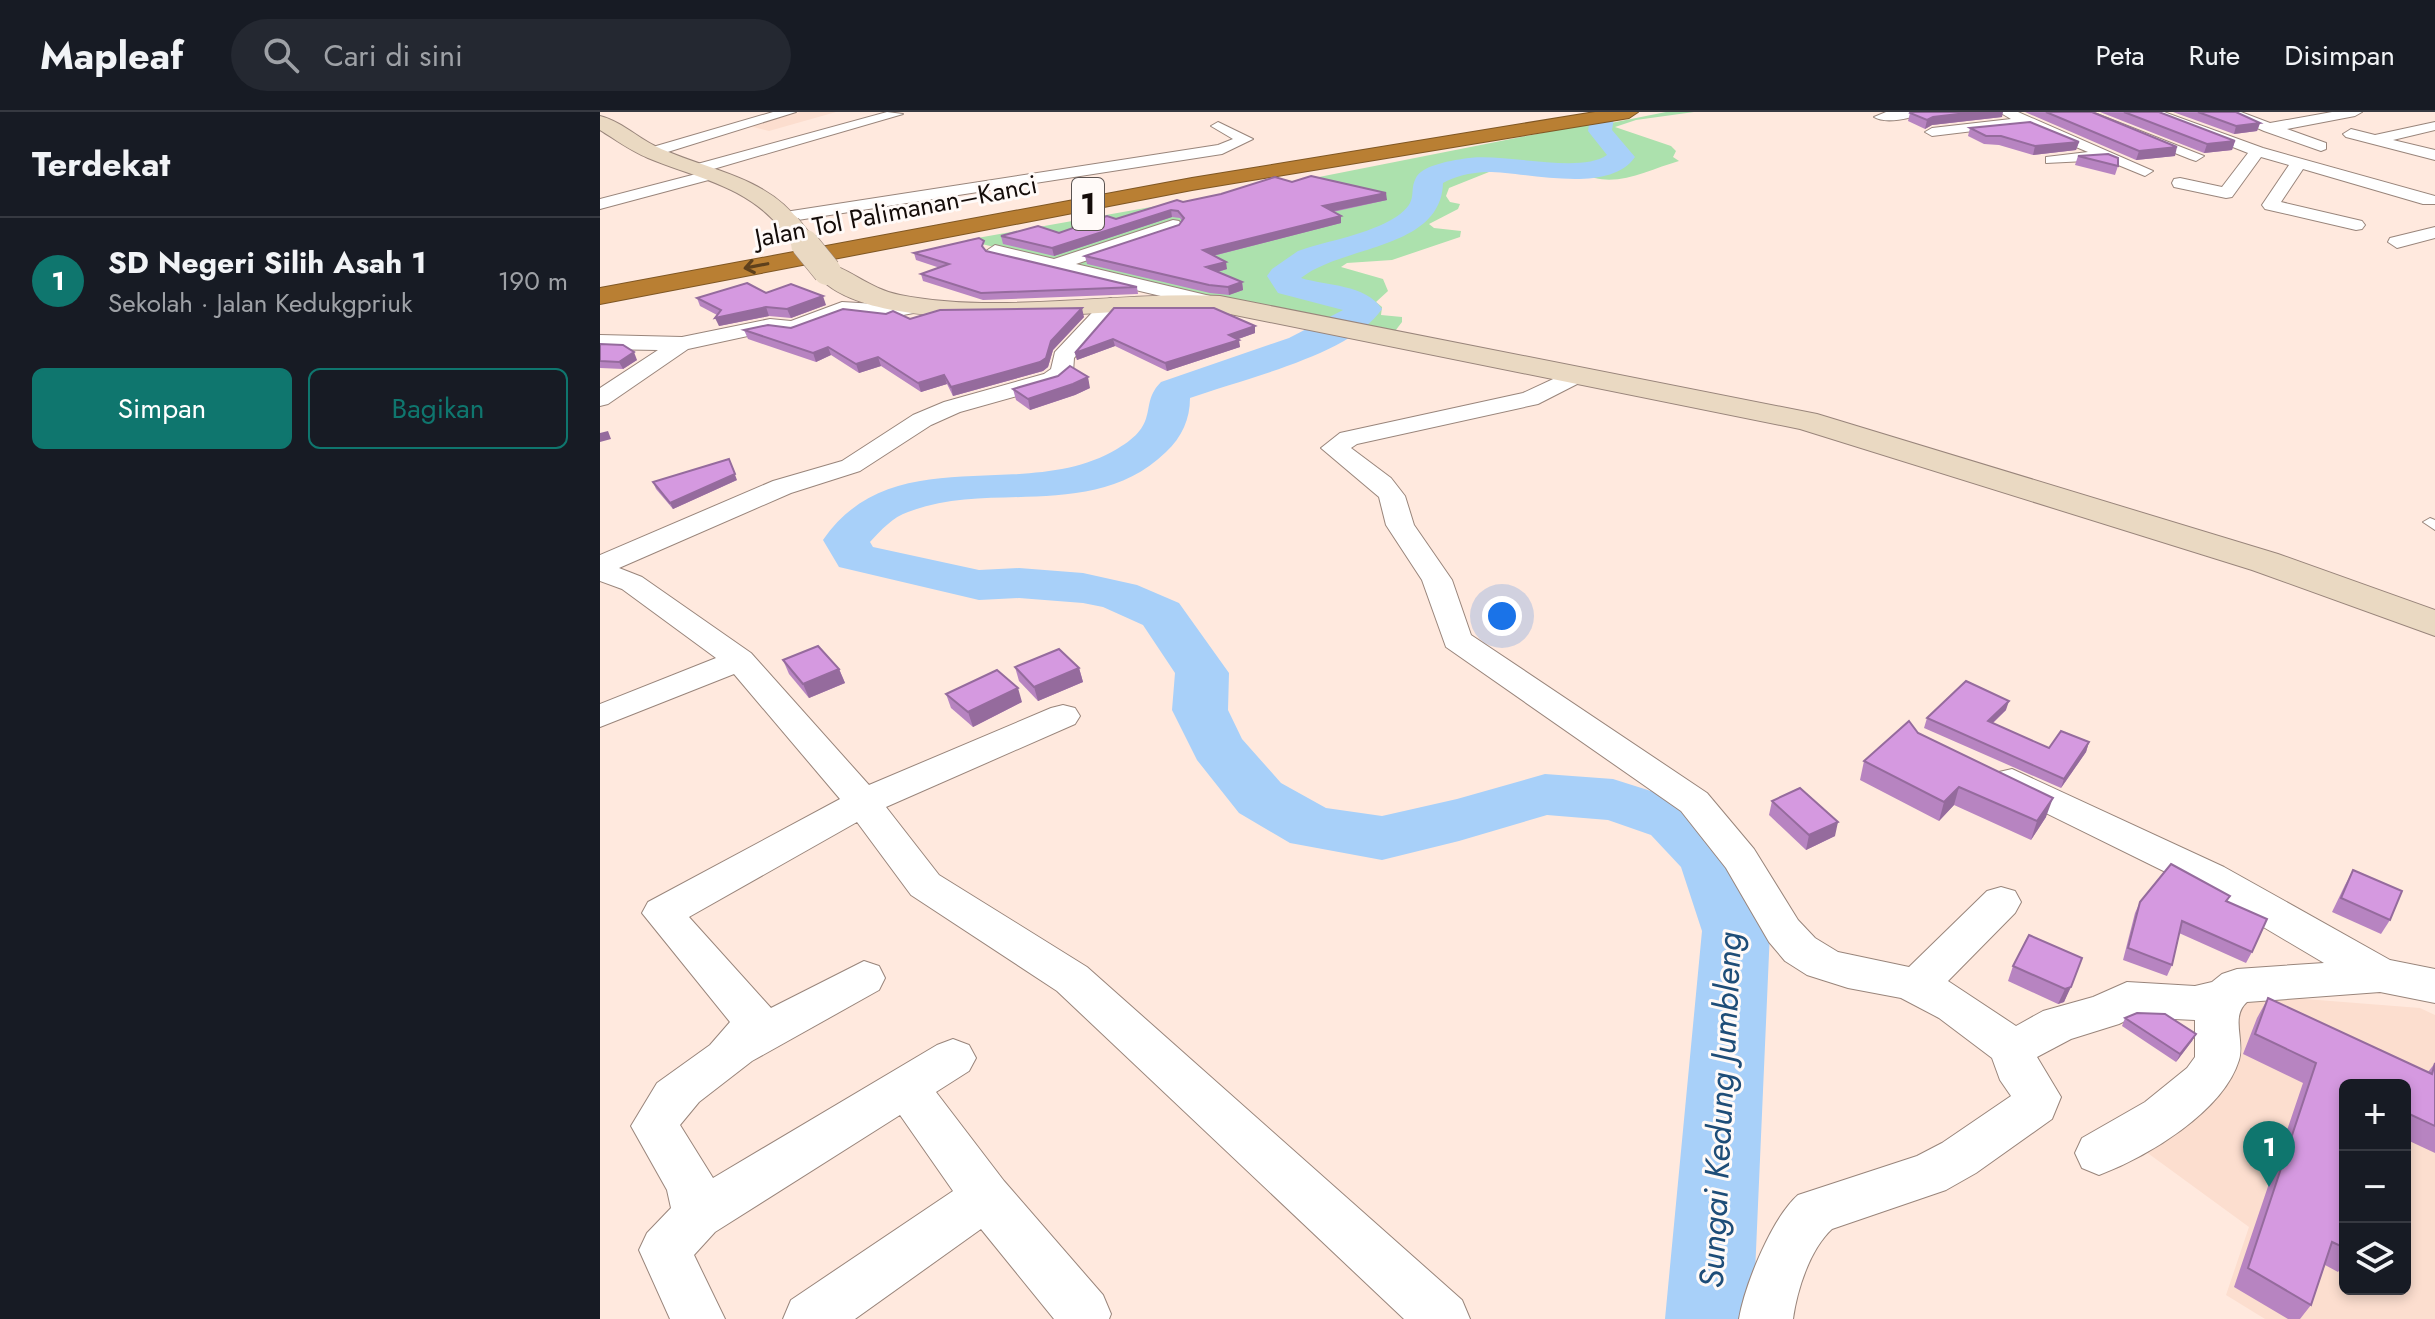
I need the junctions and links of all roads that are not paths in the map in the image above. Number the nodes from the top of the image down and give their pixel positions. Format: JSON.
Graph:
{"nodes":[{"id":1,"x":789,"y":112,"type":"edge"},
{"id":2,"x":1550,"y":112,"type":"edge"},
{"id":3,"x":1629,"y":112,"type":"edge"},
{"id":4,"x":1916,"y":112,"type":"edge"},
{"id":5,"x":2079,"y":112,"type":"edge"},
{"id":6,"x":2151,"y":112,"type":"edge"},
{"id":7,"x":2228,"y":112,"type":"edge"},
{"id":8,"x":2355,"y":112,"type":"edge"},
{"id":9,"x":896,"y":114,"type":"edge"},
{"id":10,"x":2016,"y":115,"type":"edge"},
{"id":11,"x":1881,"y":117,"type":"dead end"},
{"id":12,"x":600,"y":122,"type":"edge"},
{"id":13,"x":1218,"y":126,"type":"dead end"},
{"id":14,"x":2435,"y":126,"type":"edge"},
{"id":15,"x":2269,"y":128,"type":"junction"},
{"id":16,"x":1932,"y":132,"type":"edge"},
{"id":17,"x":2351,"y":134,"type":"dead end"},
{"id":18,"x":2072,"y":140,"type":"junction"},
{"id":19,"x":2375,"y":140,"type":"junction"},
{"id":20,"x":2044,"y":143,"type":"edge"},
{"id":21,"x":2257,"y":151,"type":"junction"},
{"id":22,"x":2340,"y":151,"type":"dead end"},
{"id":23,"x":652,"y":152,"type":"junction"},
{"id":24,"x":2109,"y":155,"type":"junction"},
{"id":25,"x":2435,"y":155,"type":"edge"},
{"id":26,"x":2196,"y":156,"type":"edge"},
{"id":27,"x":2052,"y":160,"type":"edge"},
{"id":28,"x":2165,"y":160,"type":"edge"},
{"id":29,"x":2297,"y":166,"type":"junction"},
{"id":30,"x":2377,"y":169,"type":"dead end"},
{"id":31,"x":703,"y":172,"type":"junction"},
{"id":32,"x":2340,"y":178,"type":"junction"},
{"id":33,"x":2180,"y":183,"type":"dead end"},
{"id":34,"x":2226,"y":193,"type":"junction"},
{"id":35,"x":2410,"y":195,"type":"junction"},
{"id":36,"x":2277,"y":198,"type":"junction"},
{"id":37,"x":2429,"y":200,"type":"dead end"},
{"id":38,"x":600,"y":204,"type":"edge"},
{"id":39,"x":2323,"y":217,"type":"junction"},
{"id":40,"x":788,"y":221,"type":"junction"},
{"id":41,"x":1173,"y":225,"type":"edge"},
{"id":42,"x":2356,"y":225,"type":"dead end"},
{"id":43,"x":2434,"y":232,"type":"edge"},
{"id":44,"x":2397,"y":242,"type":"dead end"},
{"id":45,"x":995,"y":251,"type":"edge"},
{"id":46,"x":1053,"y":266,"type":"junction"},
{"id":47,"x":600,"y":277,"type":"edge"},
{"id":48,"x":600,"y":296,"type":"edge"},
{"id":49,"x":1111,"y":304,"type":"junction"},
{"id":50,"x":1220,"y":304,"type":"junction"},
{"id":51,"x":922,"y":306,"type":"junction"},
{"id":52,"x":600,"y":342,"type":"edge"},
{"id":53,"x":682,"y":344,"type":"junction"},
{"id":54,"x":1577,"y":375,"type":"junction"},
{"id":55,"x":600,"y":399,"type":"edge"},
{"id":56,"x":600,"y":569,"type":"edge"},
{"id":57,"x":2435,"y":624,"type":"edge"},
{"id":58,"x":740,"y":660,"type":"junction"},
{"id":59,"x":600,"y":716,"type":"edge"},
{"id":60,"x":1063,"y":716,"type":"dead end"},
{"id":61,"x":1984,"y":768,"type":"edge"},
{"id":62,"x":863,"y":802,"type":"junction"},
{"id":63,"x":2001,"y":902,"type":"dead end"},
{"id":64,"x":2380,"y":975,"type":"junction"},
{"id":65,"x":864,"y":978,"type":"dead end"},
{"id":66,"x":1916,"y":986,"type":"junction"},
{"id":67,"x":2435,"y":986,"type":"edge"},
{"id":68,"x":2220,"y":998,"type":"junction"},
{"id":69,"x":736,"y":1048,"type":"junction"},
{"id":70,"x":2012,"y":1049,"type":"junction"},
{"id":71,"x":953,"y":1058,"type":"dead end"},
{"id":72,"x":906,"y":1087,"type":"junction"},
{"id":73,"x":2099,"y":1153,"type":"dead end"},
{"id":74,"x":986,"y":1197,"type":"junction"},
{"id":75,"x":697,"y":1215,"type":"junction"},
{"id":76,"x":1084,"y":1314,"type":"dead end"},
{"id":77,"x":698,"y":1319,"type":"edge"},
{"id":78,"x":810,"y":1319,"type":"edge"},
{"id":79,"x":1443,"y":1319,"type":"edge"},
{"id":80,"x":1766,"y":1319,"type":"edge"}],
"edges":[{"from":1,"to":23,"type":"street"},
{"from":2,"to":47,"type":"highway","name":"Jalan Tol Palimanan–Kanci","number":"1"},
{"from":3,"to":48,"type":"highway","name":"Jalan Tol Palimanan–Kanci","number":"1","one_way":true},
{"from":4,"to":11,"type":"street"},
{"from":5,"to":26,"type":"street"},
{"from":6,"to":21,"type":"street"},
{"from":7,"to":15,"type":"street"},
{"from":8,"to":15,"type":"street"},
{"from":9,"to":31,"type":"street"},
{"from":10,"to":16,"type":"street"},
{"from":10,"to":18,"type":"street"},
{"from":12,"to":23,"type":"street"},
{"from":13,"to":40,"type":"street"},
{"from":14,"to":19,"type":"street"},
{"from":15,"to":22,"type":"street"},
{"from":17,"to":19,"type":"street"},
{"from":18,"to":20,"type":"street"},
{"from":18,"to":24,"type":"street"},
{"from":19,"to":25,"type":"street"},
{"from":21,"to":29,"type":"street"},
{"from":21,"to":34,"type":"street"},
{"from":23,"to":31,"type":"street"},
{"from":24,"to":27,"type":"street"},
{"from":24,"to":28,"type":"street"},
{"from":29,"to":32,"type":"street"},
{"from":29,"to":36,"type":"street"},
{"from":30,"to":32,"type":"street"},
{"from":31,"to":38,"type":"street"},
{"from":31,"to":40,"type":"street"},
{"from":32,"to":35,"type":"street"},
{"from":32,"to":36,"type":"street"},
{"from":33,"to":34,"type":"street"},
{"from":34,"to":36,"type":"street"},
{"from":35,"to":37,"type":"street"},
{"from":35,"to":39,"type":"street"},
{"from":36,"to":39,"type":"street"},
{"from":39,"to":42,"type":"street"},
{"from":40,"to":51,"type":"street","bridge":true},
{"from":41,"to":46,"type":"street"},
{"from":43,"to":44,"type":"street"},
{"from":45,"to":46,"type":"street"},
{"from":46,"to":50,"type":"street"},
{"from":49,"to":50,"type":"street"},
{"from":49,"to":51,"type":"street"},
{"from":49,"to":56,"type":"street"},
{"from":50,"to":54,"type":"street"},
{"from":51,"to":53,"type":"street"},
{"from":52,"to":53,"type":"street"},
{"from":53,"to":55,"type":"street"},
{"from":54,"to":57,"type":"street"},
{"from":54,"to":66,"type":"street"},
{"from":56,"to":58,"type":"street"},
{"from":58,"to":59,"type":"street"},
{"from":58,"to":62,"type":"street"},
{"from":60,"to":62,"type":"street"},
{"from":61,"to":64,"type":"street"},
{"from":62,"to":69,"type":"street"},
{"from":62,"to":79,"type":"street"},
{"from":63,"to":66,"type":"street"},
{"from":64,"to":67,"type":"street"},
{"from":64,"to":68,"type":"street"},
{"from":65,"to":69,"type":"street"},
{"from":66,"to":70,"type":"street"},
{"from":68,"to":70,"type":"street"},
{"from":68,"to":73,"type":"street"},
{"from":69,"to":75,"type":"street"},
{"from":70,"to":80,"type":"street"},
{"from":71,"to":72,"type":"street"},
{"from":72,"to":74,"type":"street"},
{"from":72,"to":75,"type":"street"},
{"from":74,"to":76,"type":"street"},
{"from":74,"to":78,"type":"street"},
{"from":75,"to":77,"type":"street"}]}
